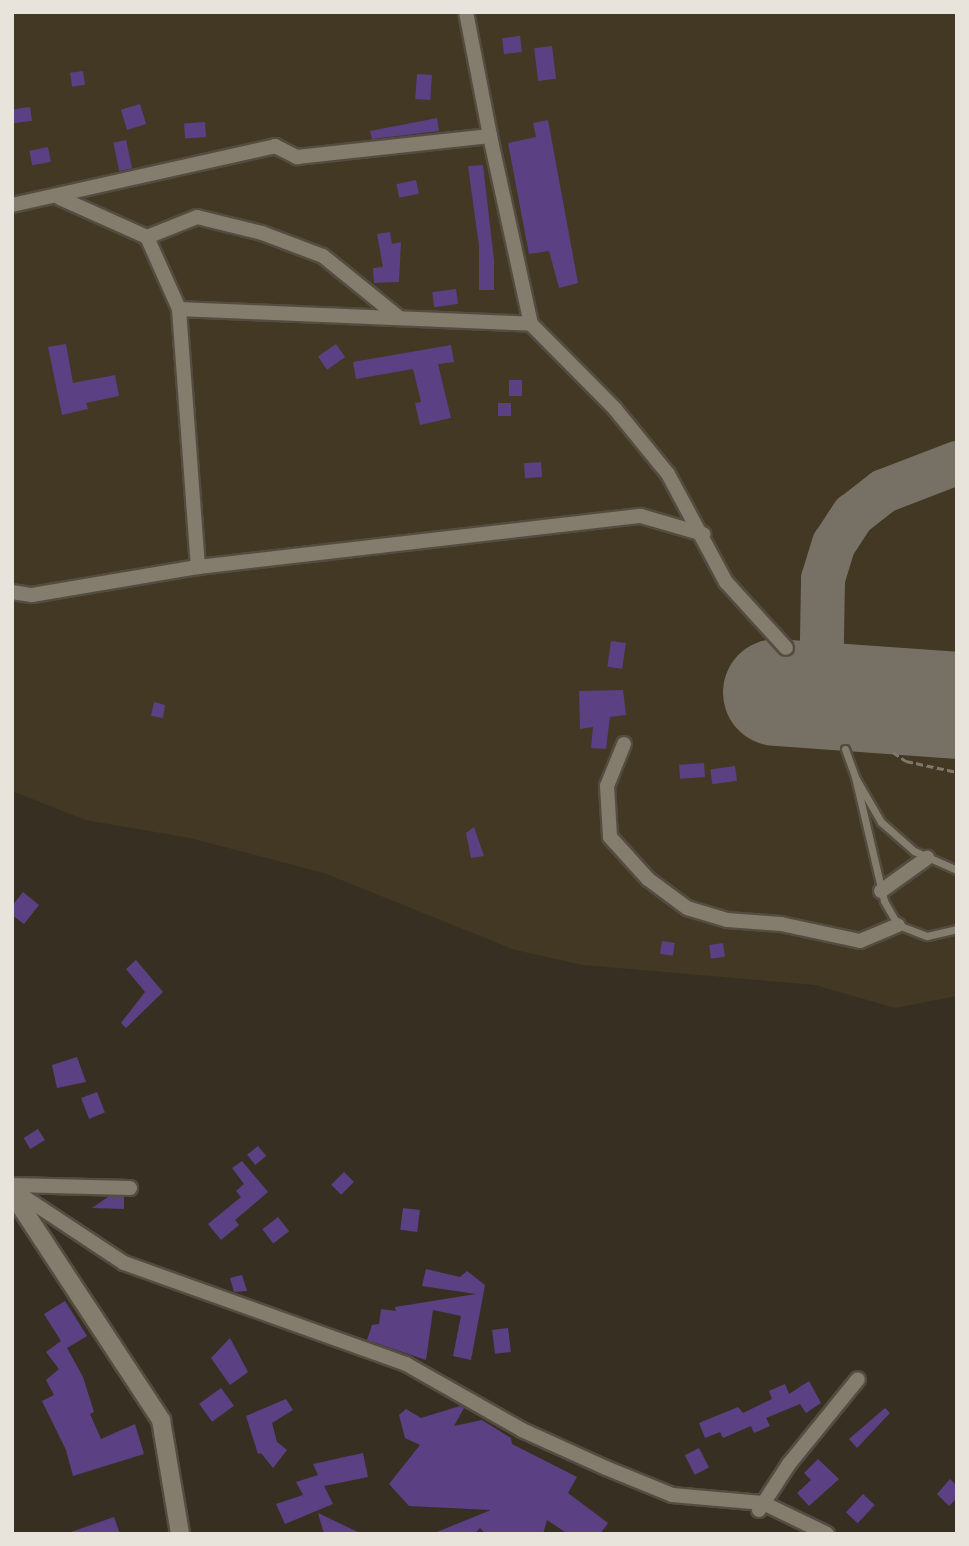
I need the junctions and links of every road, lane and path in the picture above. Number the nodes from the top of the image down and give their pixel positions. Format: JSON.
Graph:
{"nodes":[{"id":1,"x":466,"y":12,"type":"edge"},
{"id":2,"x":490,"y":136,"type":"junction"},
{"id":3,"x":60,"y":198,"type":"junction"},
{"id":4,"x":12,"y":205,"type":"edge"},
{"id":5,"x":148,"y":237,"type":"junction"},
{"id":6,"x":178,"y":309,"type":"junction"},
{"id":7,"x":397,"y":316,"type":"junction"},
{"id":8,"x":531,"y":324,"type":"junction"},
{"id":9,"x":703,"y":534,"type":"junction"},
{"id":10,"x":198,"y":567,"type":"junction"},
{"id":11,"x":12,"y":592,"type":"edge"},
{"id":12,"x":786,"y":648,"type":"dead end"},
{"id":13,"x":624,"y":744,"type":"dead end"},
{"id":14,"x":845,"y":749,"type":"dead end"},
{"id":15,"x":893,"y":752,"type":"dead end"},
{"id":16,"x":957,"y":772,"type":"edge"},
{"id":17,"x":855,"y":777,"type":"junction"},
{"id":18,"x":928,"y":858,"type":"junction"},
{"id":19,"x":957,"y":870,"type":"edge"},
{"id":20,"x":881,"y":891,"type":"junction"},
{"id":21,"x":898,"y":925,"type":"junction"},
{"id":22,"x":957,"y":929,"type":"edge"},
{"id":23,"x":130,"y":1188,"type":"dead end"},
{"id":24,"x":12,"y":1189,"type":"edge"},
{"id":25,"x":858,"y":1379,"type":"dead end"},
{"id":26,"x":759,"y":1510,"type":"junction"},
{"id":27,"x":801,"y":1521,"type":"junction"},
{"id":28,"x":180,"y":1534,"type":"edge"},
{"id":29,"x":825,"y":1534,"type":"edge"}],
"edges":[{"from":1,"to":2,"type":"street"},
{"from":2,"to":3,"type":"street"},
{"from":2,"to":8,"type":"street"},
{"from":3,"to":4,"type":"street"},
{"from":3,"to":5,"type":"street"},
{"from":5,"to":6,"type":"street"},
{"from":5,"to":7,"type":"street"},
{"from":6,"to":7,"type":"street"},
{"from":6,"to":10,"type":"street"},
{"from":7,"to":8,"type":"street"},
{"from":8,"to":9,"type":"street"},
{"from":9,"to":10,"type":"street"},
{"from":9,"to":12,"type":"street"},
{"from":10,"to":11,"type":"street"},
{"from":13,"to":21,"type":"street"},
{"from":14,"to":17,"type":"lane"},
{"from":15,"to":16,"type":"path"},
{"from":17,"to":18,"type":"lane"},
{"from":17,"to":20,"type":"lane"},
{"from":18,"to":19,"type":"lane"},
{"from":18,"to":20,"type":"street"},
{"from":20,"to":21,"type":"lane"},
{"from":21,"to":22,"type":"lane"},
{"from":23,"to":24,"type":"street"},
{"from":24,"to":27,"type":"street"},
{"from":24,"to":28,"type":"street"},
{"from":25,"to":26,"type":"street"},
{"from":26,"to":27,"type":"street"},
{"from":26,"to":29,"type":"street"},
{"from":27,"to":29,"type":"street"}]}
